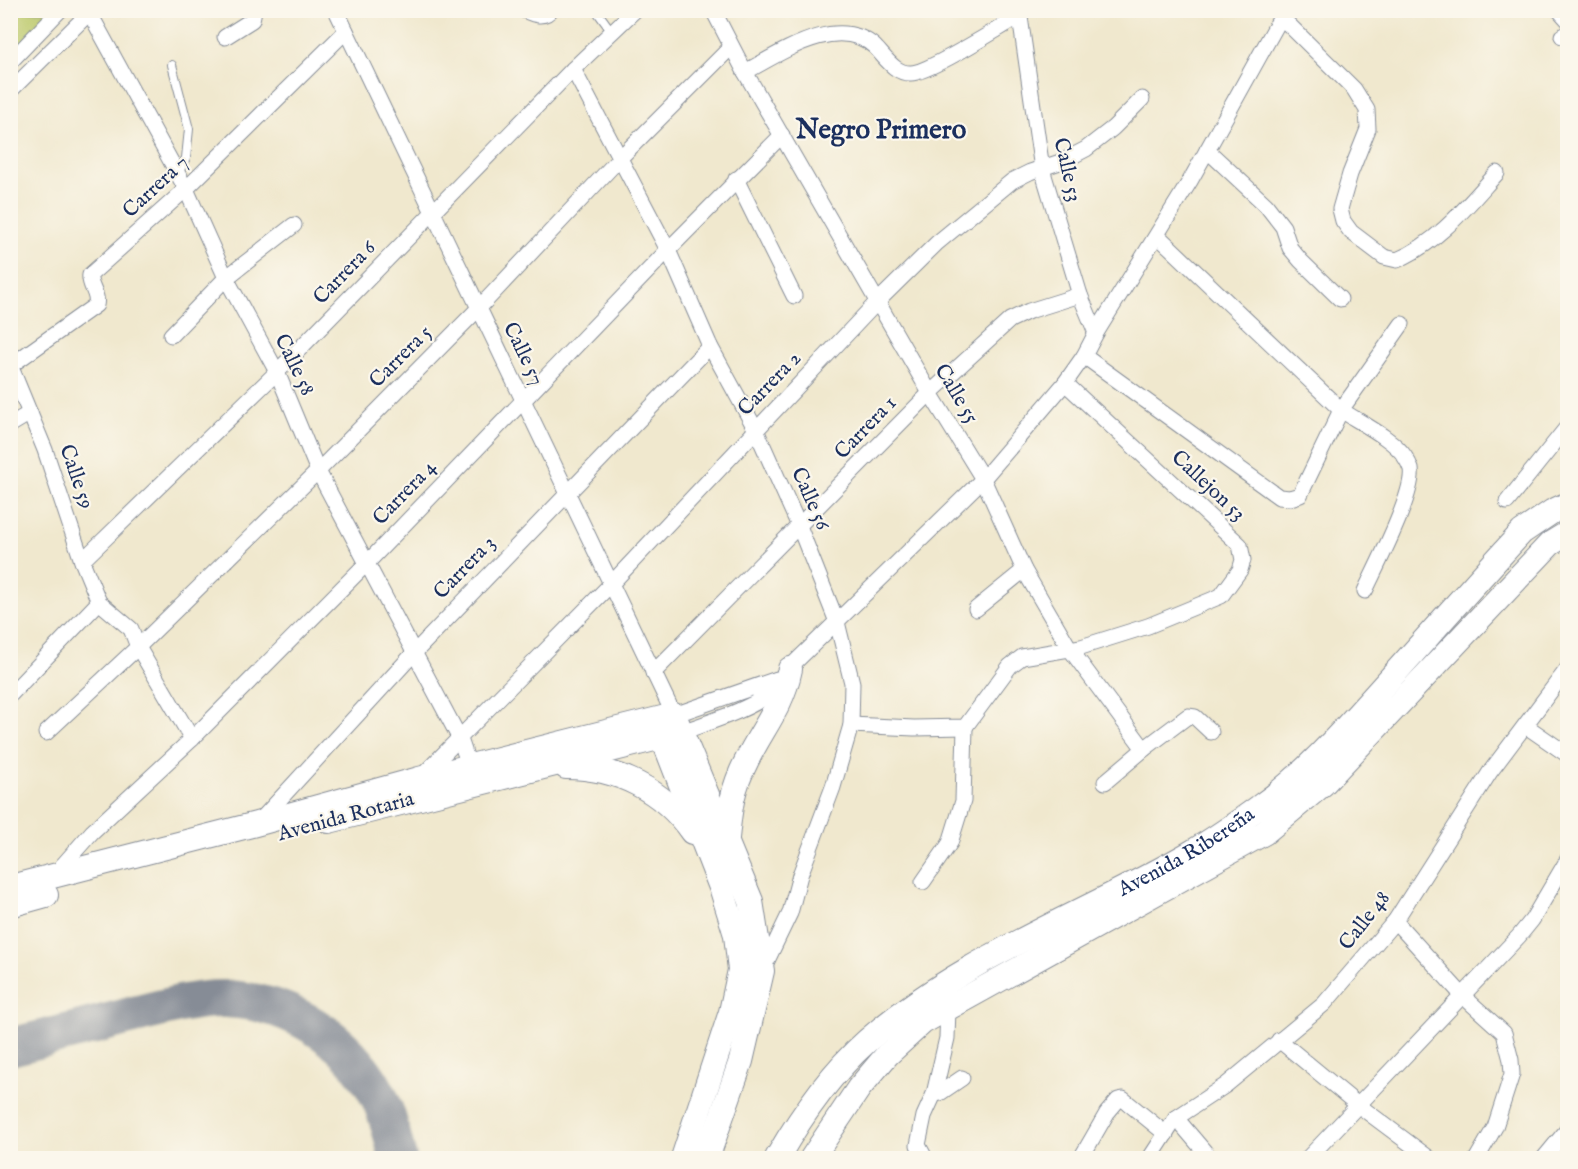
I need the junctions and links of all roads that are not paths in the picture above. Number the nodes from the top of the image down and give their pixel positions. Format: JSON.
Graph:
{"nodes":[{"id":1,"x":60,"y":10,"type":"edge"},
{"id":2,"x":254,"y":10,"type":"edge"},
{"id":3,"x":336,"y":10,"type":"edge"},
{"id":4,"x":518,"y":10,"type":"edge"},
{"id":5,"x":555,"y":10,"type":"edge"},
{"id":6,"x":596,"y":10,"type":"edge"},
{"id":7,"x":634,"y":10,"type":"edge"},
{"id":8,"x":713,"y":10,"type":"edge"},
{"id":9,"x":1559,"y":10,"type":"edge"},
{"id":10,"x":90,"y":11,"type":"edge"},
{"id":11,"x":1019,"y":13,"type":"edge"},
{"id":12,"x":1283,"y":14,"type":"edge"},
{"id":13,"x":1568,"y":20,"type":"edge"},
{"id":14,"x":346,"y":31,"type":"junction"},
{"id":15,"x":612,"y":32,"type":"junction"},
{"id":16,"x":225,"y":37,"type":"dead end"},
{"id":17,"x":731,"y":47,"type":"junction"},
{"id":18,"x":10,"y":62,"type":"edge"},
{"id":19,"x":172,"y":65,"type":"dead end"},
{"id":20,"x":573,"y":69,"type":"junction"},
{"id":21,"x":745,"y":72,"type":"junction"},
{"id":22,"x":10,"y":91,"type":"edge"},
{"id":23,"x":1142,"y":99,"type":"dead end"},
{"id":24,"x":782,"y":135,"type":"junction"},
{"id":25,"x":1207,"y":150,"type":"junction"},
{"id":26,"x":619,"y":159,"type":"junction"},
{"id":27,"x":1042,"y":169,"type":"junction"},
{"id":28,"x":1497,"y":173,"type":"dead end"},
{"id":29,"x":178,"y":174,"type":"junction"},
{"id":30,"x":736,"y":179,"type":"junction"},
{"id":31,"x":186,"y":189,"type":"junction"},
{"id":32,"x":433,"y":213,"type":"junction"},
{"id":33,"x":294,"y":225,"type":"dead end"},
{"id":34,"x":1158,"y":236,"type":"junction"},
{"id":35,"x":668,"y":250,"type":"junction"},
{"id":36,"x":226,"y":278,"type":"junction"},
{"id":37,"x":1080,"y":295,"type":"junction"},
{"id":38,"x":794,"y":296,"type":"dead end"},
{"id":39,"x":1340,"y":299,"type":"dead end"},
{"id":40,"x":878,"y":301,"type":"junction"},
{"id":41,"x":478,"y":309,"type":"junction"},
{"id":42,"x":1402,"y":324,"type":"dead end"},
{"id":43,"x":1096,"y":333,"type":"junction"},
{"id":44,"x":171,"y":335,"type":"dead end"},
{"id":45,"x":710,"y":346,"type":"junction"},
{"id":46,"x":1084,"y":356,"type":"junction"},
{"id":47,"x":11,"y":366,"type":"edge"},
{"id":48,"x":277,"y":372,"type":"junction"},
{"id":49,"x":1065,"y":383,"type":"junction"},
{"id":50,"x":930,"y":393,"type":"junction"},
{"id":51,"x":523,"y":401,"type":"junction"},
{"id":52,"x":1341,"y":410,"type":"junction"},
{"id":53,"x":30,"y":412,"type":"junction"},
{"id":54,"x":10,"y":425,"type":"edge"},
{"id":55,"x":1568,"y":426,"type":"edge"},
{"id":56,"x":756,"y":430,"type":"junction"},
{"id":57,"x":318,"y":471,"type":"junction"},
{"id":58,"x":983,"y":479,"type":"junction"},
{"id":59,"x":567,"y":492,"type":"junction"},
{"id":60,"x":1507,"y":502,"type":"dead end"},
{"id":61,"x":1568,"y":504,"type":"edge"},
{"id":62,"x":799,"y":526,"type":"junction"},
{"id":63,"x":1568,"y":533,"type":"edge"},
{"id":64,"x":82,"y":561,"type":"junction"},
{"id":65,"x":368,"y":562,"type":"junction"},
{"id":66,"x":1024,"y":570,"type":"junction"},
{"id":67,"x":611,"y":584,"type":"junction"},
{"id":68,"x":1365,"y":591,"type":"dead end"},
{"id":69,"x":99,"y":602,"type":"junction"},
{"id":70,"x":976,"y":609,"type":"dead end"},
{"id":71,"x":837,"y":622,"type":"junction"},
{"id":72,"x":138,"y":647,"type":"junction"},
{"id":73,"x":1070,"y":649,"type":"junction"},
{"id":74,"x":414,"y":653,"type":"junction"},
{"id":75,"x":1568,"y":668,"type":"edge"},
{"id":76,"x":653,"y":673,"type":"junction"},
{"id":77,"x":783,"y":674,"type":"junction"},
{"id":78,"x":10,"y":695,"type":"edge"},
{"id":79,"x":851,"y":725,"type":"junction"},
{"id":80,"x":669,"y":726,"type":"junction"},
{"id":81,"x":1526,"y":726,"type":"junction"},
{"id":82,"x":965,"y":727,"type":"junction"},
{"id":83,"x":1212,"y":732,"type":"dead end"},
{"id":84,"x":46,"y":733,"type":"dead end"},
{"id":85,"x":192,"y":739,"type":"junction"},
{"id":86,"x":460,"y":739,"type":"junction"},
{"id":87,"x":1144,"y":749,"type":"junction"},
{"id":88,"x":1568,"y":754,"type":"edge"},
{"id":89,"x":534,"y":768,"type":"junction"},
{"id":90,"x":472,"y":774,"type":"junction"},
{"id":91,"x":419,"y":779,"type":"junction"},
{"id":92,"x":1104,"y":782,"type":"dead end"},
{"id":93,"x":256,"y":824,"type":"junction"},
{"id":94,"x":719,"y":851,"type":"junction"},
{"id":95,"x":1568,"y":859,"type":"edge"},
{"id":96,"x":53,"y":876,"type":"junction"},
{"id":97,"x":922,"y":882,"type":"dead end"},
{"id":98,"x":10,"y":887,"type":"edge"},
{"id":99,"x":10,"y":905,"type":"edge"},
{"id":100,"x":1395,"y":921,"type":"junction"},
{"id":101,"x":762,"y":971,"type":"junction"},
{"id":102,"x":1463,"y":996,"type":"junction"},
{"id":103,"x":948,"y":1008,"type":"junction"},
{"id":104,"x":1280,"y":1040,"type":"junction"},
{"id":105,"x":962,"y":1078,"type":"dead end"},
{"id":106,"x":934,"y":1094,"type":"junction"},
{"id":107,"x":1358,"y":1105,"type":"junction"},
{"id":108,"x":1176,"y":1118,"type":"junction"},
{"id":109,"x":1568,"y":1129,"type":"edge"},
{"id":110,"x":1166,"y":1134,"type":"junction"},
{"id":111,"x":683,"y":1158,"type":"edge"},
{"id":112,"x":706,"y":1158,"type":"edge"},
{"id":113,"x":777,"y":1158,"type":"edge"},
{"id":114,"x":812,"y":1158,"type":"edge"},
{"id":115,"x":925,"y":1158,"type":"edge"},
{"id":116,"x":1081,"y":1158,"type":"edge"},
{"id":117,"x":1150,"y":1158,"type":"edge"},
{"id":118,"x":1210,"y":1158,"type":"edge"},
{"id":119,"x":1308,"y":1158,"type":"edge"},
{"id":120,"x":1429,"y":1158,"type":"edge"},
{"id":121,"x":1477,"y":1158,"type":"edge"},
{"id":122,"x":1544,"y":1158,"type":"edge"}],
"edges":[{"from":1,"to":18,"type":"street"},
{"from":2,"to":16,"type":"street"},
{"from":3,"to":14,"type":"street","name":"Calle 57"},
{"from":4,"to":5,"type":"lane"},
{"from":6,"to":15,"type":"lane"},
{"from":7,"to":15,"type":"street","name":"Carrera 6"},
{"from":8,"to":17,"type":"street","name":"Calle 55"},
{"from":9,"to":13,"type":"street"},
{"from":10,"to":22,"type":"street"},
{"from":10,"to":29,"type":"street","name":"Calle 58"},
{"from":11,"to":21,"type":"street"},
{"from":11,"to":27,"type":"street","name":"Calle 53"},
{"from":12,"to":25,"type":"street"},
{"from":12,"to":28,"type":"street"},
{"from":14,"to":31,"type":"street","name":"Carrera 7"},
{"from":14,"to":32,"type":"street","name":"Calle 57"},
{"from":15,"to":20,"type":"street","name":"Carrera 6"},
{"from":17,"to":21,"type":"street","name":"Calle 55"},
{"from":17,"to":26,"type":"street","name":"Carrera 5"},
{"from":19,"to":29,"type":"lane"},
{"from":20,"to":26,"type":"street","name":"Calle 56"},
{"from":20,"to":32,"type":"street","name":"Carrera 6"},
{"from":21,"to":24,"type":"street","name":"Calle 55"},
{"from":23,"to":27,"type":"street","name":"Carrera 2"},
{"from":24,"to":30,"type":"street","name":"Carrera 4"},
{"from":24,"to":40,"type":"street","name":"Calle 55"},
{"from":25,"to":34,"type":"street"},
{"from":25,"to":39,"type":"street"},
{"from":26,"to":35,"type":"street","name":"Calle 56"},
{"from":26,"to":41,"type":"street","name":"Carrera 5"},
{"from":27,"to":37,"type":"street","name":"Calle 53"},
{"from":27,"to":40,"type":"street","name":"Carrera 2"},
{"from":29,"to":31,"type":"street","name":"Calle 58"},
{"from":30,"to":35,"type":"street","name":"Carrera 4"},
{"from":30,"to":38,"type":"street"},
{"from":31,"to":36,"type":"street","name":"Calle 58"},
{"from":31,"to":47,"type":"street","name":"Carrera 7"},
{"from":32,"to":41,"type":"street","name":"Calle 57"},
{"from":32,"to":48,"type":"street","name":"Carrera 6"},
{"from":33,"to":36,"type":"street"},
{"from":34,"to":43,"type":"street"},
{"from":34,"to":52,"type":"street"},
{"from":35,"to":45,"type":"street","name":"Calle 56"},
{"from":35,"to":51,"type":"street","name":"Carrera 4"},
{"from":36,"to":44,"type":"street"},
{"from":36,"to":48,"type":"street","name":"Calle 58"},
{"from":37,"to":43,"type":"street","name":"Calle 53"},
{"from":37,"to":50,"type":"street","name":"Carrera 1"},
{"from":40,"to":50,"type":"street","name":"Calle 55"},
{"from":40,"to":56,"type":"street","name":"Carrera 2"},
{"from":41,"to":51,"type":"street","name":"Calle 57"},
{"from":41,"to":57,"type":"street","name":"Carrera 5"},
{"from":42,"to":52,"type":"street"},
{"from":43,"to":46,"type":"street"},
{"from":45,"to":56,"type":"street","name":"Calle 56"},
{"from":45,"to":59,"type":"street","name":"Carrera 3"},
{"from":46,"to":49,"type":"street"},
{"from":46,"to":52,"type":"street"},
{"from":47,"to":53,"type":"street","name":"Calle 59"},
{"from":48,"to":57,"type":"street","name":"Calle 58"},
{"from":48,"to":64,"type":"street","name":"Carrera 6"},
{"from":49,"to":58,"type":"street"},
{"from":49,"to":73,"type":"street","name":"Callejon 53"},
{"from":50,"to":58,"type":"street","name":"Calle 55"},
{"from":50,"to":62,"type":"street","name":"Carrera 1"},
{"from":51,"to":59,"type":"street","name":"Calle 57"},
{"from":51,"to":65,"type":"street","name":"Carrera 4"},
{"from":52,"to":68,"type":"street"},
{"from":53,"to":54,"type":"street"},
{"from":53,"to":64,"type":"street","name":"Calle 59"},
{"from":55,"to":60,"type":"street"},
{"from":56,"to":62,"type":"street","name":"Calle 56"},
{"from":56,"to":67,"type":"street","name":"Carrera 2"},
{"from":57,"to":65,"type":"street","name":"Calle 58"},
{"from":57,"to":72,"type":"street","name":"Carrera 5"},
{"from":58,"to":66,"type":"street","name":"Calle 55"},
{"from":58,"to":71,"type":"street"},
{"from":59,"to":67,"type":"street","name":"Calle 57"},
{"from":59,"to":74,"type":"street","name":"Carrera 3"},
{"from":61,"to":113,"type":"main road","name":"Avenida Ribereña"},
{"from":62,"to":71,"type":"street","name":"Calle 56"},
{"from":62,"to":76,"type":"street","name":"Carrera 1"},
{"from":63,"to":103,"type":"main road","name":"Avenida Ribereña"},
{"from":64,"to":69,"type":"street","name":"Calle 59"},
{"from":65,"to":74,"type":"street","name":"Calle 58"},
{"from":65,"to":85,"type":"street","name":"Carrera 4"},
{"from":66,"to":70,"type":"street"},
{"from":66,"to":73,"type":"street","name":"Calle 55"},
{"from":67,"to":76,"type":"street","name":"Calle 57"},
{"from":67,"to":86,"type":"street","name":"Carrera 2"},
{"from":69,"to":72,"type":"street"},
{"from":69,"to":78,"type":"street"},
{"from":71,"to":77,"type":"street"},
{"from":71,"to":79,"type":"street","name":"Calle 56"},
{"from":72,"to":84,"type":"street","name":"Carrera 5"},
{"from":72,"to":85,"type":"street"},
{"from":73,"to":82,"type":"street","name":"Callejon 53"},
{"from":73,"to":87,"type":"street","name":"Calle 55"},
{"from":74,"to":86,"type":"street","name":"Calle 58"},
{"from":74,"to":93,"type":"street","name":"Carrera 3"},
{"from":75,"to":81,"type":"street","name":"Calle 48"},
{"from":76,"to":80,"type":"street","name":"Calle 57"},
{"from":77,"to":80,"type":"street"},
{"from":77,"to":94,"type":"main road"},
{"from":79,"to":82,"type":"street"},
{"from":79,"to":101,"type":"street","name":"Calle 56"},
{"from":80,"to":89,"type":"main road","name":"Avenida Rotaria"},
{"from":80,"to":90,"type":"main road","name":"Avenida Rotaria"},
{"from":80,"to":94,"type":"main road"},
{"from":81,"to":88,"type":"street"},
{"from":81,"to":100,"type":"street","name":"Calle 48"},
{"from":82,"to":97,"type":"street"},
{"from":83,"to":87,"type":"street"},
{"from":85,"to":96,"type":"street","name":"Carrera 4"},
{"from":86,"to":90,"type":"street","name":"Calle 58"},
{"from":86,"to":91,"type":"street","name":"Carrera 2"},
{"from":87,"to":92,"type":"street"},
{"from":89,"to":90,"type":"main road","name":"Avenida Rotaria"},
{"from":89,"to":94,"type":"main road"},
{"from":90,"to":91,"type":"main road","name":"Avenida Rotaria"},
{"from":90,"to":99,"type":"main road","name":"Avenida Rotaria"},
{"from":91,"to":93,"type":"main road","name":"Avenida Rotaria"},
{"from":93,"to":96,"type":"main road","name":"Avenida Rotaria"},
{"from":94,"to":101,"type":"main road"},
{"from":94,"to":111,"type":"main road"},
{"from":95,"to":102,"type":"street"},
{"from":96,"to":98,"type":"main road","name":"Avenida Rotaria"},
{"from":100,"to":102,"type":"street"},
{"from":100,"to":104,"type":"street","name":"Calle 48"},
{"from":101,"to":112,"type":"main road"},
{"from":102,"to":107,"type":"street"},
{"from":102,"to":121,"type":"street"},
{"from":103,"to":106,"type":"street"},
{"from":103,"to":114,"type":"main road","name":"Avenida Ribereña"},
{"from":104,"to":107,"type":"street"},
{"from":104,"to":108,"type":"street","name":"Calle 48"},
{"from":105,"to":106,"type":"street"},
{"from":106,"to":115,"type":"street"},
{"from":107,"to":119,"type":"street"},
{"from":107,"to":120,"type":"street"},
{"from":108,"to":110,"type":"street","name":"Calle 48"},
{"from":108,"to":118,"type":"street"},
{"from":109,"to":122,"type":"street"},
{"from":110,"to":116,"type":"street"},
{"from":110,"to":117,"type":"street","name":"Calle 48"}]}
